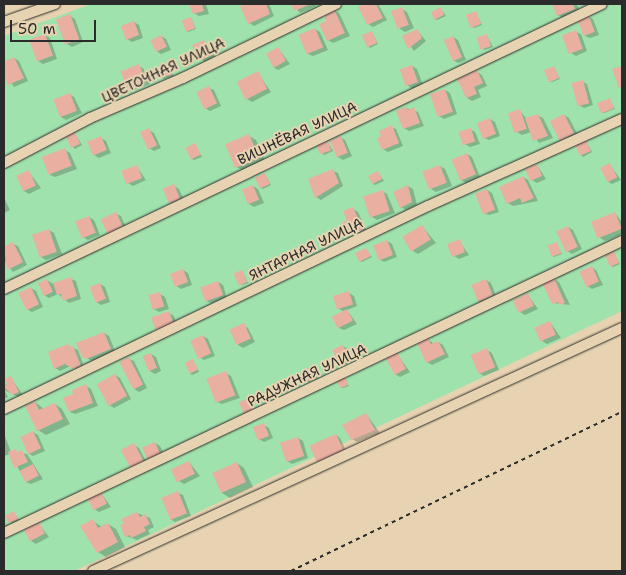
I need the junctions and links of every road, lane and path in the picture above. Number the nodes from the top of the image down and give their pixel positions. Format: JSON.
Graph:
{"nodes":[{"id":1,"x":55,"y":4,"type":"edge"},
{"id":2,"x":336,"y":4,"type":"edge"},
{"id":3,"x":602,"y":4,"type":"edge"},
{"id":4,"x":4,"y":22,"type":"edge"},
{"id":5,"x":622,"y":119,"type":"edge"},
{"id":6,"x":4,"y":163,"type":"edge"},
{"id":7,"x":622,"y":241,"type":"edge"},
{"id":8,"x":4,"y":289,"type":"edge"},
{"id":9,"x":622,"y":328,"type":"edge"},
{"id":10,"x":4,"y":409,"type":"edge"},
{"id":11,"x":622,"y":412,"type":"edge"},
{"id":12,"x":4,"y":533,"type":"edge"},
{"id":13,"x":93,"y":571,"type":"edge"},
{"id":14,"x":291,"y":571,"type":"edge"}],
"edges":[{"from":1,"to":4,"type":"street"},
{"from":2,"to":6,"type":"street","name":"ЦВЕТОЧНАЯ УЛИЦА"},
{"from":3,"to":8,"type":"street","name":"ВИШНЁВАЯ УЛИЦА"},
{"from":5,"to":10,"type":"street","name":"ЯНТАРНАЯ УЛИЦА"},
{"from":7,"to":12,"type":"street","name":"РАДУЖНАЯ УЛИЦА"},
{"from":9,"to":13,"type":"street"},
{"from":11,"to":14,"type":"path"}]}
